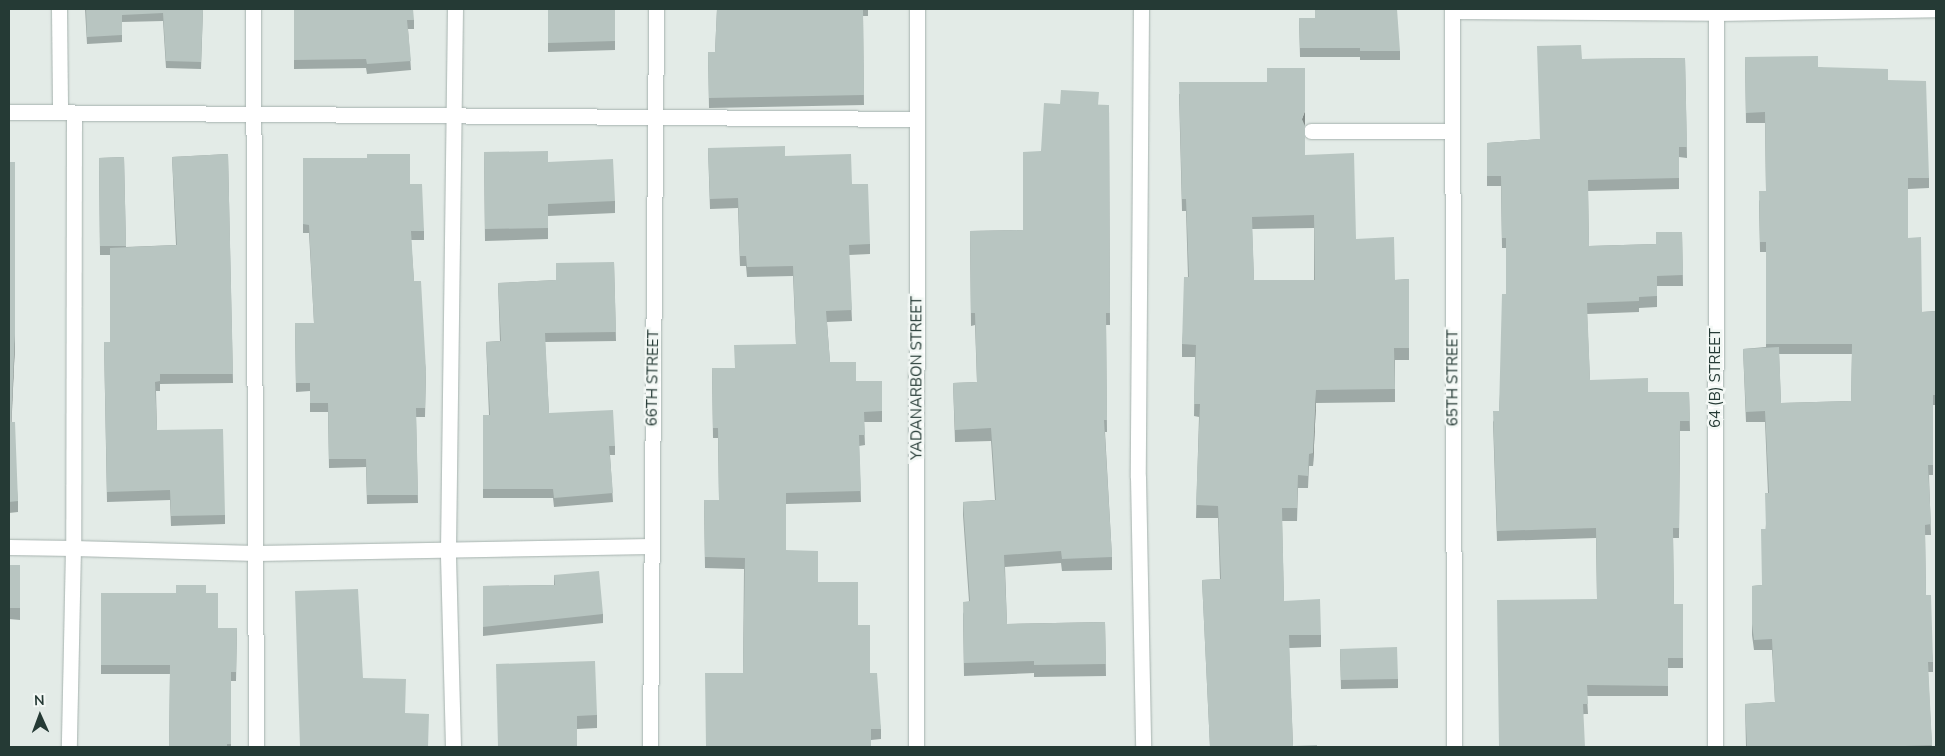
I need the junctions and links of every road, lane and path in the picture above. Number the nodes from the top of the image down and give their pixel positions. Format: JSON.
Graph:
{"nodes":[{"id":1,"x":59,"y":9,"type":"edge"},
{"id":2,"x":253,"y":9,"type":"edge"},
{"id":3,"x":455,"y":9,"type":"edge"},
{"id":4,"x":656,"y":9,"type":"edge"},
{"id":5,"x":917,"y":9,"type":"edge"},
{"id":6,"x":1141,"y":9,"type":"edge"},
{"id":7,"x":1936,"y":9,"type":"edge"},
{"id":8,"x":1452,"y":10,"type":"edge"},
{"id":9,"x":1716,"y":11,"type":"edge"},
{"id":10,"x":9,"y":112,"type":"edge"},
{"id":11,"x":67,"y":113,"type":"junction"},
{"id":12,"x":254,"y":114,"type":"junction"},
{"id":13,"x":454,"y":116,"type":"junction"},
{"id":14,"x":656,"y":117,"type":"junction"},
{"id":15,"x":917,"y":119,"type":"junction"},
{"id":16,"x":1311,"y":131,"type":"dead end"},
{"id":17,"x":1452,"y":131,"type":"junction"},
{"id":18,"x":651,"y":546,"type":"junction"},
{"id":19,"x":9,"y":547,"type":"edge"},
{"id":20,"x":73,"y":548,"type":"junction"},
{"id":21,"x":448,"y":550,"type":"junction"},
{"id":22,"x":256,"y":553,"type":"junction"},
{"id":23,"x":69,"y":747,"type":"edge"},
{"id":24,"x":256,"y":747,"type":"edge"},
{"id":25,"x":454,"y":747,"type":"edge"},
{"id":26,"x":650,"y":747,"type":"edge"},
{"id":27,"x":916,"y":747,"type":"edge"},
{"id":28,"x":1143,"y":747,"type":"edge"},
{"id":29,"x":1454,"y":747,"type":"edge"},
{"id":30,"x":1715,"y":747,"type":"edge"}],
"edges":[{"from":1,"to":11,"type":"street"},
{"from":2,"to":12,"type":"street"},
{"from":3,"to":13,"type":"street"},
{"from":4,"to":14,"type":"street","name":"66TH STREET"},
{"from":5,"to":15,"type":"street","name":"YADANARBON STREET"},
{"from":6,"to":28,"type":"street"},
{"from":7,"to":9,"type":"street"},
{"from":8,"to":9,"type":"street"},
{"from":8,"to":17,"type":"street","name":"65TH STREET"},
{"from":9,"to":30,"type":"street","name":"64 (B) STREET"},
{"from":10,"to":11,"type":"street"},
{"from":11,"to":12,"type":"street"},
{"from":11,"to":20,"type":"street"},
{"from":12,"to":13,"type":"street"},
{"from":12,"to":22,"type":"street"},
{"from":13,"to":14,"type":"street"},
{"from":13,"to":21,"type":"street"},
{"from":14,"to":15,"type":"street"},
{"from":14,"to":18,"type":"street","name":"66TH STREET"},
{"from":15,"to":27,"type":"street","name":"YADANARBON STREET"},
{"from":16,"to":17,"type":"street"},
{"from":17,"to":29,"type":"street","name":"65TH STREET"},
{"from":18,"to":21,"type":"street"},
{"from":18,"to":26,"type":"street","name":"66TH STREET"},
{"from":19,"to":20,"type":"street"},
{"from":20,"to":22,"type":"street"},
{"from":20,"to":23,"type":"street"},
{"from":21,"to":22,"type":"street"},
{"from":21,"to":25,"type":"street"},
{"from":22,"to":24,"type":"street"}]}
